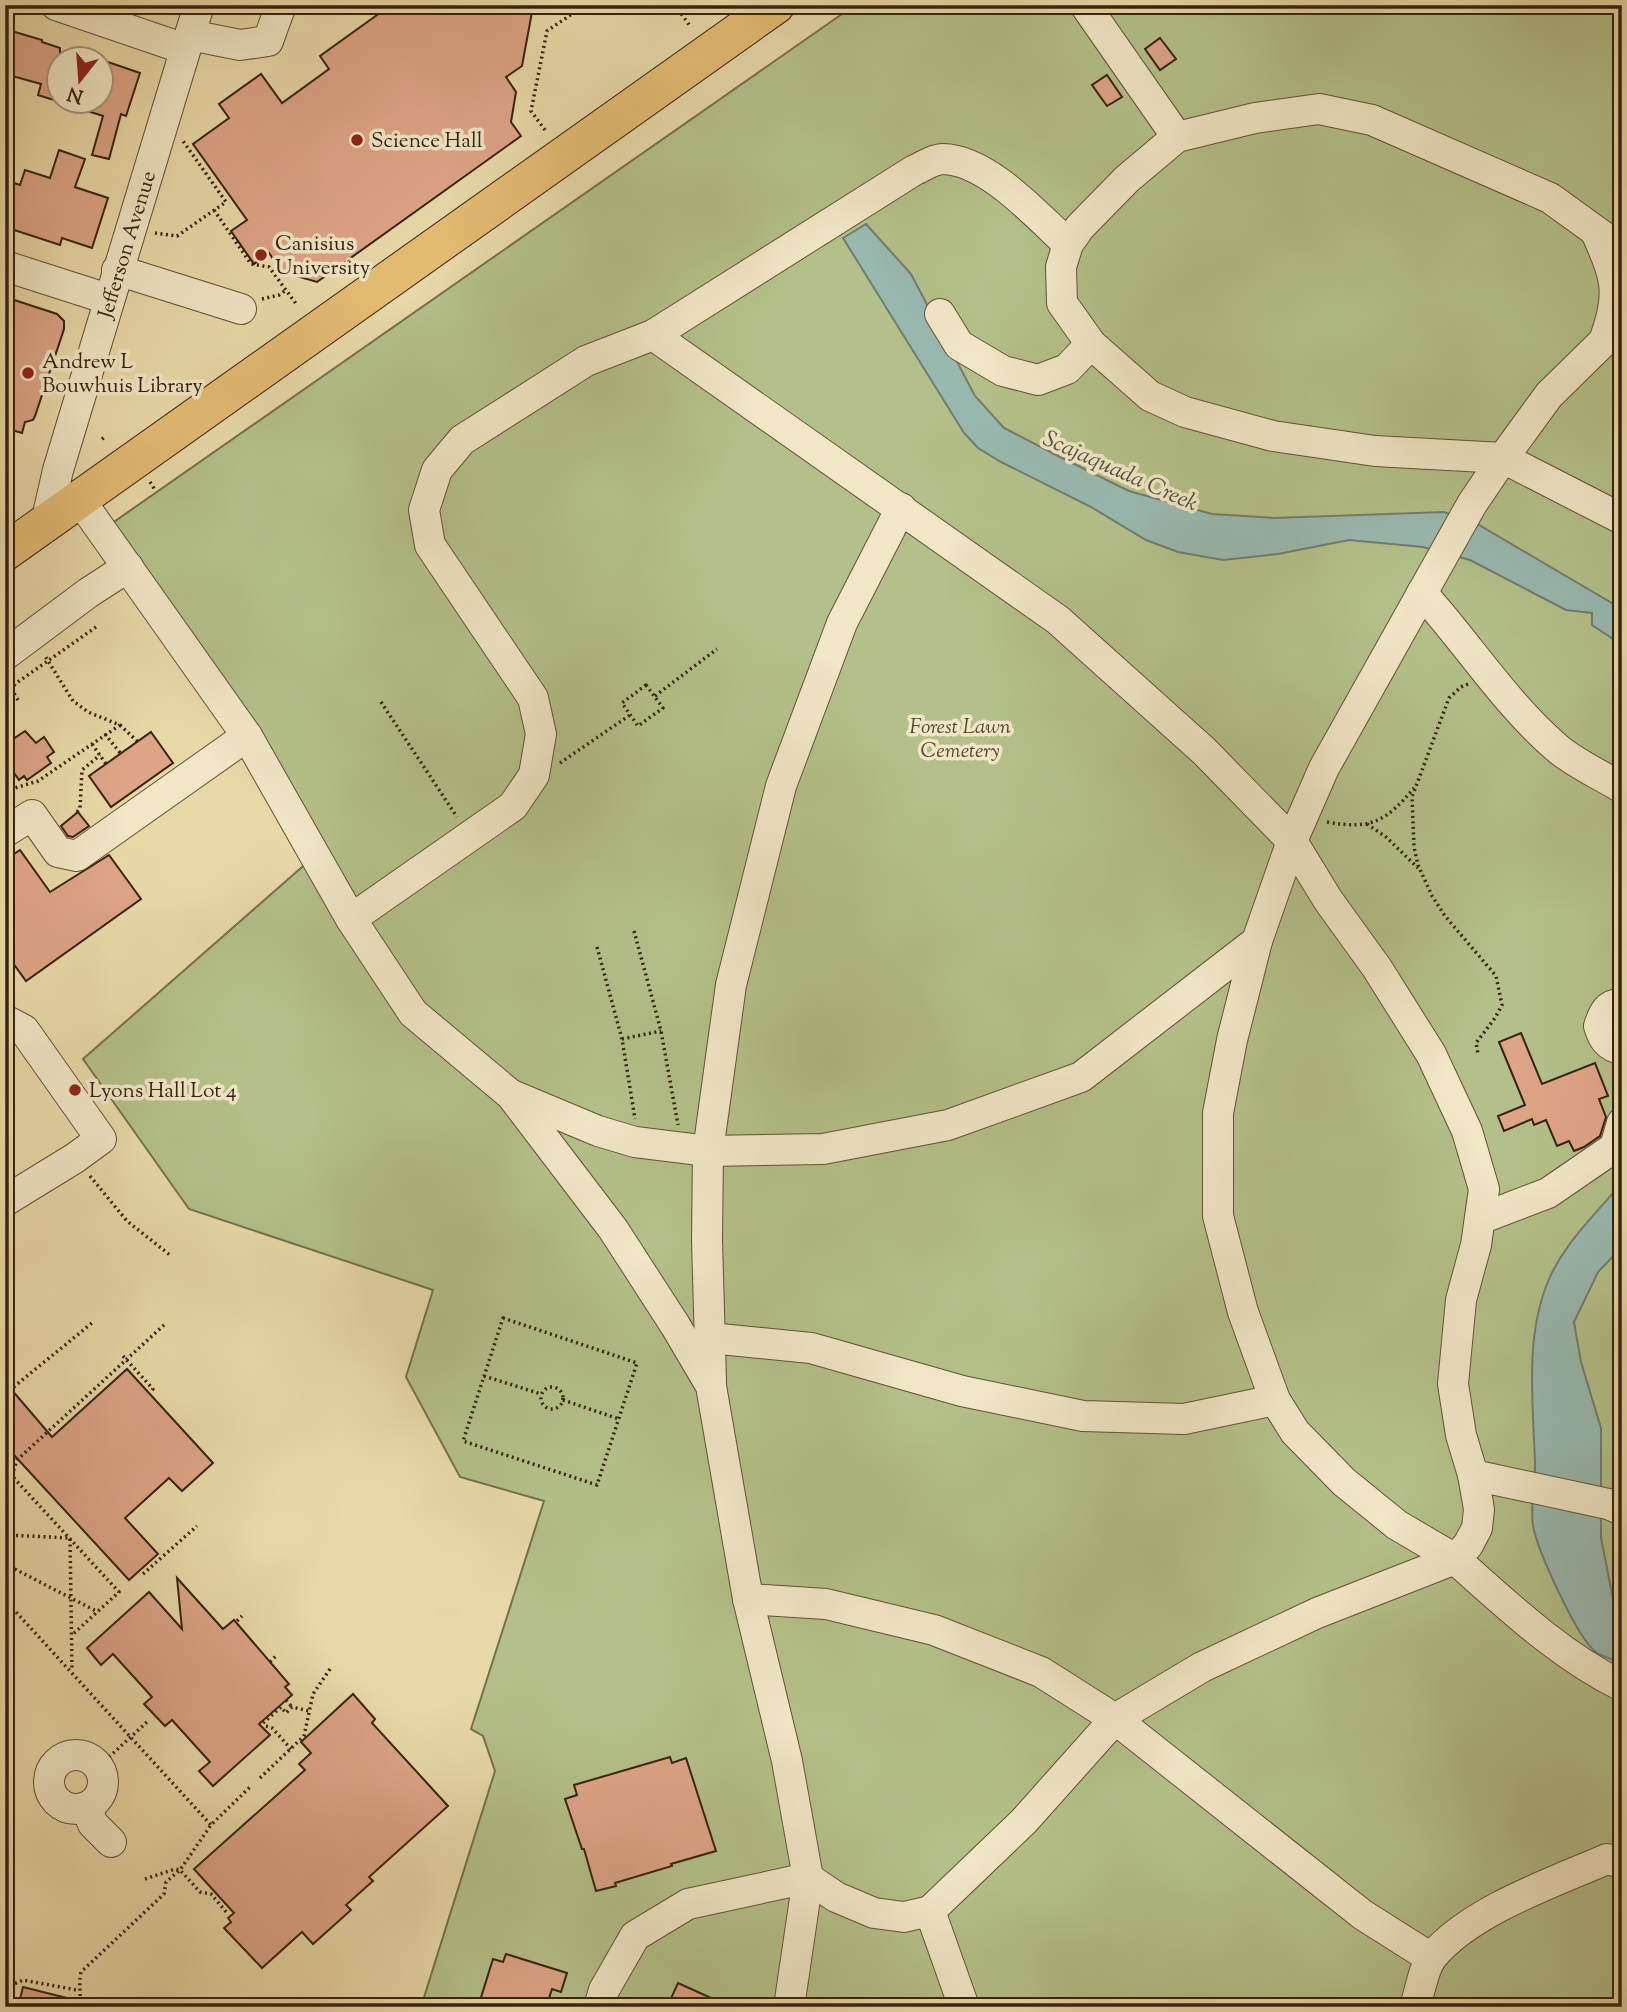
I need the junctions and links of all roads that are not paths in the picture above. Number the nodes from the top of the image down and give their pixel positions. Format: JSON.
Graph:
{"nodes":[{"id":1,"x":56,"y":5,"type":"edge"},
{"id":2,"x":199,"y":5,"type":"edge"},
{"id":3,"x":281,"y":5,"type":"edge"},
{"id":4,"x":1086,"y":5,"type":"edge"},
{"id":5,"x":756,"y":11,"type":"edge"},
{"id":6,"x":188,"y":42,"type":"junction"},
{"id":7,"x":1177,"y":138,"type":"junction"},
{"id":8,"x":1594,"y":229,"type":"junction"},
{"id":9,"x":1068,"y":244,"type":"junction"},
{"id":10,"x":1622,"y":250,"type":"edge"},
{"id":11,"x":5,"y":266,"type":"edge"},
{"id":12,"x":117,"y":270,"type":"junction"},
{"id":13,"x":108,"y":299,"type":"junction"},
{"id":14,"x":247,"y":304,"type":"road end"},
{"id":15,"x":940,"y":314,"type":"dead end"},
{"id":16,"x":653,"y":335,"type":"junction"},
{"id":17,"x":1613,"y":336,"type":"edge"},
{"id":18,"x":1091,"y":344,"type":"junction"},
{"id":19,"x":1503,"y":458,"type":"junction"},
{"id":20,"x":80,"y":500,"type":"junction"},
{"id":21,"x":901,"y":508,"type":"junction"},
{"id":22,"x":1622,"y":519,"type":"edge"},
{"id":23,"x":46,"y":523,"type":"junction"},
{"id":24,"x":5,"y":552,"type":"edge"},
{"id":25,"x":128,"y":567,"type":"junction"},
{"id":26,"x":1422,"y":593,"type":"junction"},
{"id":27,"x":5,"y":654,"type":"edge"},
{"id":28,"x":247,"y":736,"type":"junction"},
{"id":29,"x":1622,"y":788,"type":"edge"},
{"id":30,"x":1298,"y":828,"type":"junction"},
{"id":31,"x":5,"y":832,"type":"edge"},
{"id":32,"x":351,"y":919,"type":"junction"},
{"id":33,"x":1257,"y":942,"type":"junction"},
{"id":34,"x":1622,"y":1004,"type":"edge"},
{"id":35,"x":5,"y":1020,"type":"edge"},
{"id":36,"x":1622,"y":1049,"type":"edge"},
{"id":37,"x":511,"y":1095,"type":"junction"},
{"id":38,"x":1622,"y":1123,"type":"edge"},
{"id":39,"x":694,"y":1149,"type":"junction"},
{"id":40,"x":5,"y":1201,"type":"edge"},
{"id":41,"x":1480,"y":1219,"type":"junction"},
{"id":42,"x":710,"y":1338,"type":"junction"},
{"id":43,"x":711,"y":1386,"type":"junction"},
{"id":44,"x":1275,"y":1400,"type":"junction"},
{"id":45,"x":1473,"y":1475,"type":"junction"},
{"id":46,"x":1615,"y":1507,"type":"edge"},
{"id":47,"x":1455,"y":1559,"type":"junction"},
{"id":48,"x":748,"y":1599,"type":"junction"},
{"id":49,"x":1622,"y":1686,"type":"edge"},
{"id":50,"x":1115,"y":1719,"type":"junction"},
{"id":51,"x":86,"y":1807,"type":"dead end"},
{"id":52,"x":111,"y":1842,"type":"dead end"},
{"id":53,"x":1622,"y":1863,"type":"edge"},
{"id":54,"x":808,"y":1878,"type":"junction"},
{"id":55,"x":930,"y":1911,"type":"junction"},
{"id":56,"x":1432,"y":1958,"type":"junction"},
{"id":57,"x":599,"y":2007,"type":"edge"},
{"id":58,"x":789,"y":2007,"type":"edge"},
{"id":59,"x":964,"y":2007,"type":"edge"},
{"id":60,"x":1415,"y":2007,"type":"edge"}],
"edges":[{"from":1,"to":6,"type":"street"},
{"from":2,"to":6,"type":"street","name":"Jefferson Avenue"},
{"from":3,"to":6,"type":"street"},
{"from":4,"to":7,"type":"street"},
{"from":5,"to":20,"type":"main road"},
{"from":6,"to":12,"type":"street","name":"Jefferson Avenue"},
{"from":7,"to":8,"type":"street"},
{"from":7,"to":9,"type":"street"},
{"from":8,"to":10,"type":"street"},
{"from":8,"to":17,"type":"street"},
{"from":9,"to":16,"type":"street"},
{"from":9,"to":18,"type":"street"},
{"from":11,"to":13,"type":"street"},
{"from":12,"to":13,"type":"street","name":"Jefferson Avenue"},
{"from":12,"to":14,"type":"street"},
{"from":13,"to":23,"type":"street","name":"Jefferson Avenue"},
{"from":15,"to":18,"type":"street"},
{"from":16,"to":21,"type":"street"},
{"from":16,"to":32,"type":"street"},
{"from":17,"to":19,"type":"street"},
{"from":18,"to":19,"type":"street"},
{"from":19,"to":22,"type":"street"},
{"from":19,"to":26,"type":"street"},
{"from":20,"to":23,"type":"main road"},
{"from":20,"to":25,"type":"street"},
{"from":21,"to":30,"type":"street"},
{"from":21,"to":39,"type":"street"},
{"from":23,"to":24,"type":"main road"},
{"from":25,"to":27,"type":"street"},
{"from":25,"to":28,"type":"street"},
{"from":26,"to":29,"type":"street"},
{"from":26,"to":30,"type":"street"},
{"from":28,"to":31,"type":"street"},
{"from":28,"to":32,"type":"street"},
{"from":30,"to":33,"type":"street"},
{"from":30,"to":41,"type":"street"},
{"from":32,"to":37,"type":"street"},
{"from":33,"to":39,"type":"street"},
{"from":33,"to":44,"type":"street"},
{"from":34,"to":36,"type":"street"},
{"from":35,"to":40,"type":"street"},
{"from":37,"to":39,"type":"street"},
{"from":37,"to":43,"type":"street"},
{"from":38,"to":41,"type":"street"},
{"from":39,"to":42,"type":"street"},
{"from":41,"to":45,"type":"street"},
{"from":42,"to":43,"type":"street"},
{"from":42,"to":44,"type":"street"},
{"from":43,"to":48,"type":"street"},
{"from":44,"to":47,"type":"street"},
{"from":45,"to":46,"type":"street"},
{"from":45,"to":47,"type":"street"},
{"from":47,"to":49,"type":"street"},
{"from":47,"to":50,"type":"street"},
{"from":48,"to":50,"type":"street"},
{"from":48,"to":54,"type":"street"},
{"from":50,"to":55,"type":"street"},
{"from":50,"to":56,"type":"street"},
{"from":51,"to":52,"type":"street"},
{"from":53,"to":56,"type":"street"},
{"from":54,"to":55,"type":"street"},
{"from":54,"to":57,"type":"street"},
{"from":54,"to":58,"type":"street"},
{"from":55,"to":59,"type":"street"},
{"from":56,"to":60,"type":"street"}]}
